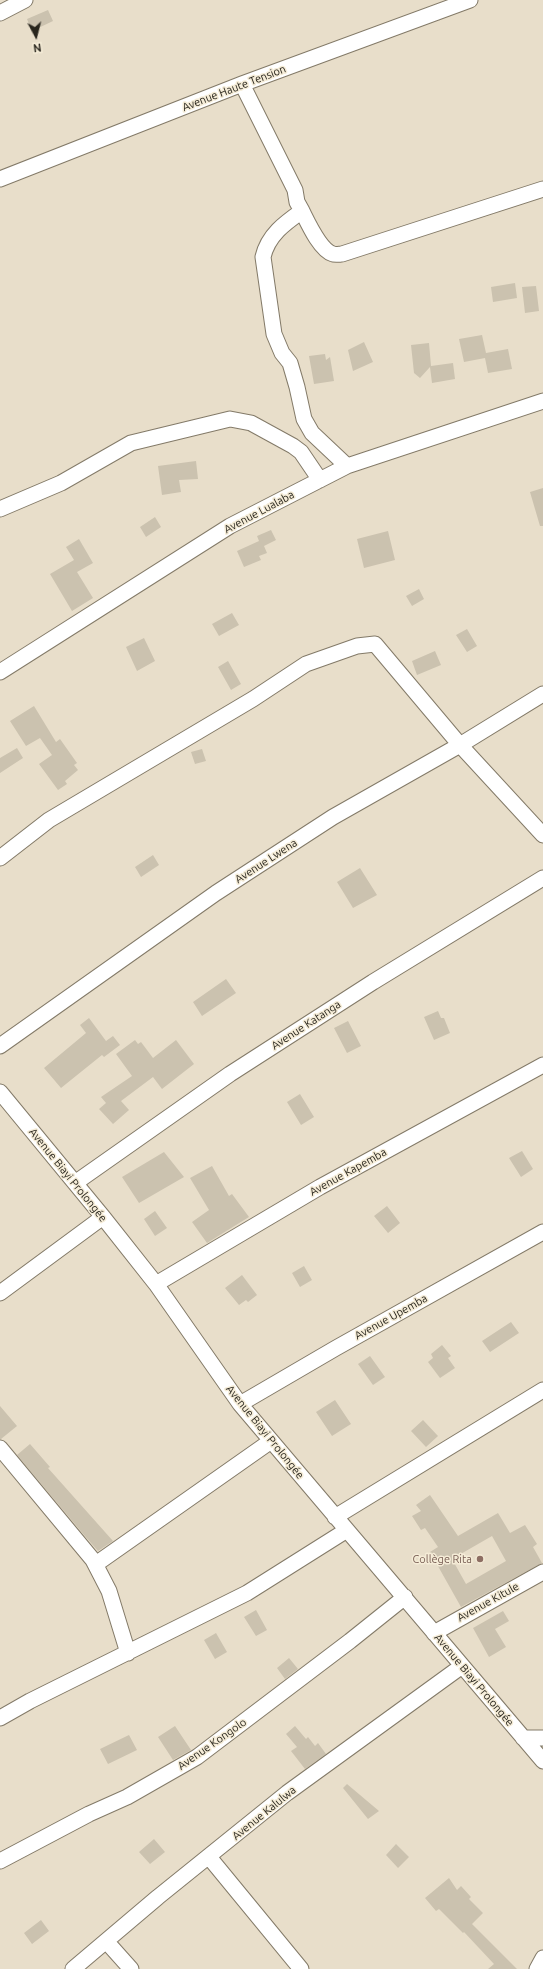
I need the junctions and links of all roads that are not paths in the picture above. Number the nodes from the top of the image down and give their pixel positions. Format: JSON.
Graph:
{"nodes":[{"id":1,"x":25,"y":0,"type":"edge"},
{"id":2,"x":470,"y":0,"type":"edge"},
{"id":3,"x":0,"y":13,"type":"edge"},
{"id":4,"x":242,"y":84,"type":"junction"},
{"id":5,"x":0,"y":179,"type":"edge"},
{"id":6,"x":543,"y":189,"type":"edge"},
{"id":7,"x":302,"y":211,"type":"junction"},
{"id":8,"x":543,"y":402,"type":"edge"},
{"id":9,"x":347,"y":466,"type":"junction"},
{"id":10,"x":320,"y":480,"type":"junction"},
{"id":11,"x":0,"y":509,"type":"edge"},
{"id":12,"x":0,"y":672,"type":"edge"},
{"id":13,"x":543,"y":694,"type":"edge"},
{"id":14,"x":460,"y":745,"type":"junction"},
{"id":15,"x":543,"y":836,"type":"edge"},
{"id":16,"x":0,"y":858,"type":"edge"},
{"id":17,"x":543,"y":878,"type":"edge"},
{"id":18,"x":0,"y":1046,"type":"edge"},
{"id":19,"x":543,"y":1065,"type":"edge"},
{"id":20,"x":0,"y":1092,"type":"edge"},
{"id":21,"x":75,"y":1183,"type":"junction"},
{"id":22,"x":103,"y":1217,"type":"junction"},
{"id":23,"x":543,"y":1232,"type":"edge"},
{"id":24,"x":156,"y":1284,"type":"junction"},
{"id":25,"x":0,"y":1293,"type":"edge"},
{"id":26,"x":543,"y":1390,"type":"edge"},
{"id":27,"x":240,"y":1404,"type":"junction"},
{"id":28,"x":271,"y":1441,"type":"junction"},
{"id":29,"x":0,"y":1448,"type":"edge"},
{"id":30,"x":335,"y":1517,"type":"junction"},
{"id":31,"x":347,"y":1530,"type":"junction"},
{"id":32,"x":96,"y":1564,"type":"junction"},
{"id":33,"x":543,"y":1572,"type":"edge"},
{"id":34,"x":405,"y":1597,"type":"junction"},
{"id":35,"x":434,"y":1632,"type":"junction"},
{"id":36,"x":128,"y":1653,"type":"junction"},
{"id":37,"x":462,"y":1666,"type":"junction"},
{"id":38,"x":0,"y":1718,"type":"edge"},
{"id":39,"x":523,"y":1738,"type":"junction"},
{"id":40,"x":543,"y":1738,"type":"edge"},
{"id":41,"x":543,"y":1761,"type":"edge"},
{"id":42,"x":209,"y":1858,"type":"junction"},
{"id":43,"x":0,"y":1861,"type":"edge"},
{"id":44,"x":106,"y":1941,"type":"junction"},
{"id":45,"x":543,"y":1958,"type":"edge"},
{"id":46,"x":73,"y":1969,"type":"edge"},
{"id":47,"x":131,"y":1969,"type":"edge"},
{"id":48,"x":301,"y":1969,"type":"edge"},
{"id":49,"x":537,"y":1969,"type":"edge"}],
"edges":[{"from":1,"to":3,"type":"street"},
{"from":2,"to":4,"type":"street","name":"Avenue Haute Tension"},
{"from":4,"to":5,"type":"street","name":"Avenue Haute Tension"},
{"from":4,"to":7,"type":"street"},
{"from":6,"to":7,"type":"street"},
{"from":7,"to":9,"type":"street"},
{"from":8,"to":9,"type":"street","name":"Avenue Lualaba"},
{"from":9,"to":10,"type":"street","name":"Avenue Lualaba"},
{"from":10,"to":11,"type":"street"},
{"from":10,"to":12,"type":"street","name":"Avenue Lualaba"},
{"from":13,"to":14,"type":"street","name":"Avenue Lwena"},
{"from":14,"to":15,"type":"street"},
{"from":14,"to":16,"type":"street"},
{"from":14,"to":18,"type":"street","name":"Avenue Lwena"},
{"from":17,"to":21,"type":"street","name":"Avenue Katanga"},
{"from":19,"to":24,"type":"street","name":"Avenue Kapemba"},
{"from":20,"to":21,"type":"street","name":"Avenue Biayi Prolongée"},
{"from":21,"to":22,"type":"street","name":"Avenue Biayi Prolongée"},
{"from":22,"to":24,"type":"street","name":"Avenue Biayi Prolongée"},
{"from":22,"to":25,"type":"street"},
{"from":23,"to":27,"type":"street","name":"Avenue Upemba"},
{"from":24,"to":27,"type":"street","name":"Avenue Biayi Prolongée"},
{"from":26,"to":30,"type":"street"},
{"from":27,"to":28,"type":"street","name":"Avenue Biayi Prolongée"},
{"from":28,"to":30,"type":"street","name":"Avenue Biayi Prolongée"},
{"from":28,"to":32,"type":"street"},
{"from":29,"to":32,"type":"street"},
{"from":30,"to":31,"type":"street","name":"Avenue Biayi Prolongée"},
{"from":31,"to":34,"type":"street","name":"Avenue Biayi Prolongée"},
{"from":31,"to":36,"type":"street"},
{"from":32,"to":36,"type":"street"},
{"from":33,"to":35,"type":"street","name":"Avenue Kitule"},
{"from":34,"to":35,"type":"street","name":"Avenue Biayi Prolongée"},
{"from":34,"to":43,"type":"street","name":"Avenue Kongolo"},
{"from":35,"to":37,"type":"street","name":"Avenue Biayi Prolongée"},
{"from":36,"to":38,"type":"street"},
{"from":37,"to":39,"type":"street","name":"Avenue Biayi Prolongée"},
{"from":37,"to":42,"type":"street","name":"Avenue Kalulwa"},
{"from":39,"to":40,"type":"street"},
{"from":39,"to":41,"type":"street","name":"Avenue Biayi Prolongée"},
{"from":42,"to":44,"type":"street","name":"Avenue Kalulwa"},
{"from":42,"to":48,"type":"street"},
{"from":44,"to":46,"type":"street","name":"Avenue Kalulwa"},
{"from":44,"to":47,"type":"street"},
{"from":45,"to":49,"type":"street"}]}
